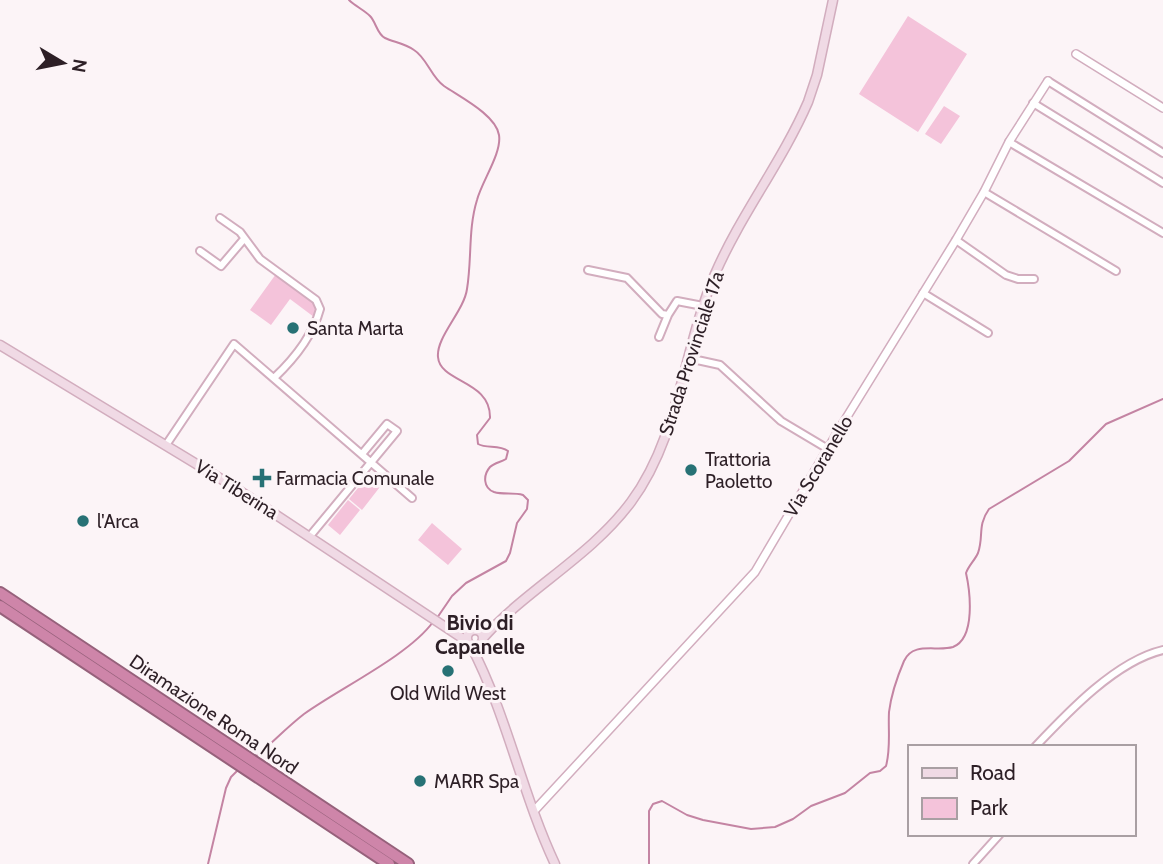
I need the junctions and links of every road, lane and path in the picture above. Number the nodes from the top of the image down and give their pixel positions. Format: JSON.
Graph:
{"nodes":[{"id":1,"x":833,"y":0,"type":"edge"},
{"id":2,"x":1076,"y":54,"type":"dead end"},
{"id":3,"x":1048,"y":81,"type":"joint"},
{"id":4,"x":1033,"y":103,"type":"junction"},
{"id":5,"x":1163,"y":108,"type":"edge"},
{"id":6,"x":1009,"y":142,"type":"junction"},
{"id":7,"x":1163,"y":153,"type":"edge"},
{"id":8,"x":1163,"y":183,"type":"edge"},
{"id":9,"x":984,"y":192,"type":"junction"},
{"id":10,"x":220,"y":218,"type":"dead end"},
{"id":11,"x":1163,"y":233,"type":"edge"},
{"id":12,"x":244,"y":239,"type":"junction"},
{"id":13,"x":956,"y":240,"type":"junction"},
{"id":14,"x":200,"y":251,"type":"dead end"},
{"id":15,"x":588,"y":270,"type":"dead end"},
{"id":16,"x":1116,"y":271,"type":"dead end"},
{"id":17,"x":1034,"y":279,"type":"dead end"},
{"id":18,"x":922,"y":293,"type":"junction"},
{"id":19,"x":703,"y":306,"type":"junction"},
{"id":20,"x":668,"y":315,"type":"junction"},
{"id":21,"x":988,"y":333,"type":"dead end"},
{"id":22,"x":659,"y":337,"type":"dead end"},
{"id":23,"x":0,"y":345,"type":"edge"},
{"id":24,"x":688,"y":358,"type":"junction"},
{"id":25,"x":274,"y":378,"type":"junction"},
{"id":26,"x":166,"y":445,"type":"junction"},
{"id":27,"x":828,"y":449,"type":"junction"},
{"id":28,"x":362,"y":454,"type":"junction"},
{"id":29,"x":371,"y":462,"type":"junction"},
{"id":30,"x":412,"y":498,"type":"dead end"},
{"id":31,"x":310,"y":536,"type":"junction"},
{"id":32,"x":0,"y":593,"type":"edge"},
{"id":33,"x":0,"y":606,"type":"edge"},
{"id":34,"x":448,"y":627,"type":"junction"},
{"id":35,"x":479,"y":636,"type":"junction"},
{"id":36,"x":470,"y":644,"type":"junction"},
{"id":37,"x":1163,"y":650,"type":"edge"},
{"id":38,"x":482,"y":666,"type":"junction"},
{"id":39,"x":1037,"y":745,"type":"edge"},
{"id":40,"x":240,"y":759,"type":"junction"},
{"id":41,"x":256,"y":769,"type":"junction"},
{"id":42,"x":534,"y":811,"type":"junction"},
{"id":43,"x":998,"y":836,"type":"edge"},
{"id":44,"x":389,"y":864,"type":"edge"},
{"id":45,"x":408,"y":864,"type":"edge"},
{"id":46,"x":558,"y":864,"type":"edge"},
{"id":47,"x":973,"y":864,"type":"edge"}],
"edges":[{"from":1,"to":19,"type":"main road","name":"Strada Provinciale 17a"},
{"from":2,"to":5,"type":"street"},
{"from":3,"to":4,"type":"street","name":"Via Scoranello"},
{"from":3,"to":7,"type":"street"},
{"from":4,"to":6,"type":"street","name":"Via Scoranello"},
{"from":4,"to":8,"type":"street"},
{"from":6,"to":9,"type":"street","name":"Via Scoranello"},
{"from":6,"to":11,"type":"street"},
{"from":9,"to":13,"type":"street","name":"Via Scoranello"},
{"from":9,"to":16,"type":"street"},
{"from":10,"to":12,"type":"street"},
{"from":12,"to":14,"type":"street"},
{"from":12,"to":25,"type":"street"},
{"from":13,"to":17,"type":"street"},
{"from":13,"to":18,"type":"street","name":"Via Scoranello"},
{"from":15,"to":20,"type":"street"},
{"from":18,"to":21,"type":"street"},
{"from":18,"to":27,"type":"street","name":"Via Scoranello"},
{"from":19,"to":20,"type":"street"},
{"from":19,"to":24,"type":"main road","name":"Strada Provinciale 17a"},
{"from":20,"to":22,"type":"street"},
{"from":23,"to":26,"type":"main road","name":"Via Tiberina"},
{"from":24,"to":27,"type":"street"},
{"from":24,"to":35,"type":"main road","name":"Strada Provinciale 17a"},
{"from":25,"to":26,"type":"street"},
{"from":25,"to":28,"type":"street"},
{"from":26,"to":31,"type":"main road","name":"Via Tiberina"},
{"from":27,"to":42,"type":"street","name":"Via Scoranello"},
{"from":28,"to":29,"type":"street"},
{"from":28,"to":29,"type":"street"},
{"from":29,"to":30,"type":"street"},
{"from":29,"to":31,"type":"street"},
{"from":31,"to":34,"type":"main road","name":"Via Tiberina"},
{"from":32,"to":40,"type":"highway","name":"Diramazione Roma Nord"},
{"from":33,"to":40,"type":"highway","name":"Diramazione Roma Nord"},
{"from":34,"to":35,"type":"main road"},
{"from":34,"to":36,"type":"main road","name":"Via Tiberina"},
{"from":35,"to":36,"type":"main road","name":"Strada Provinciale 17a"},
{"from":35,"to":36,"type":"main road"},
{"from":35,"to":38,"type":"main road"},
{"from":36,"to":38,"type":"main road","name":"Via Tiberina"},
{"from":37,"to":39,"type":"street"},
{"from":38,"to":42,"type":"main road","name":"Via Tiberina"},
{"from":40,"to":41,"type":"highway","name":"Diramazione Roma Nord"},
{"from":41,"to":44,"type":"highway","name":"Diramazione Roma Nord"},
{"from":41,"to":45,"type":"highway","name":"Diramazione Roma Nord"},
{"from":42,"to":46,"type":"main road","name":"Via Tiberina"},
{"from":43,"to":47,"type":"street"}]}
